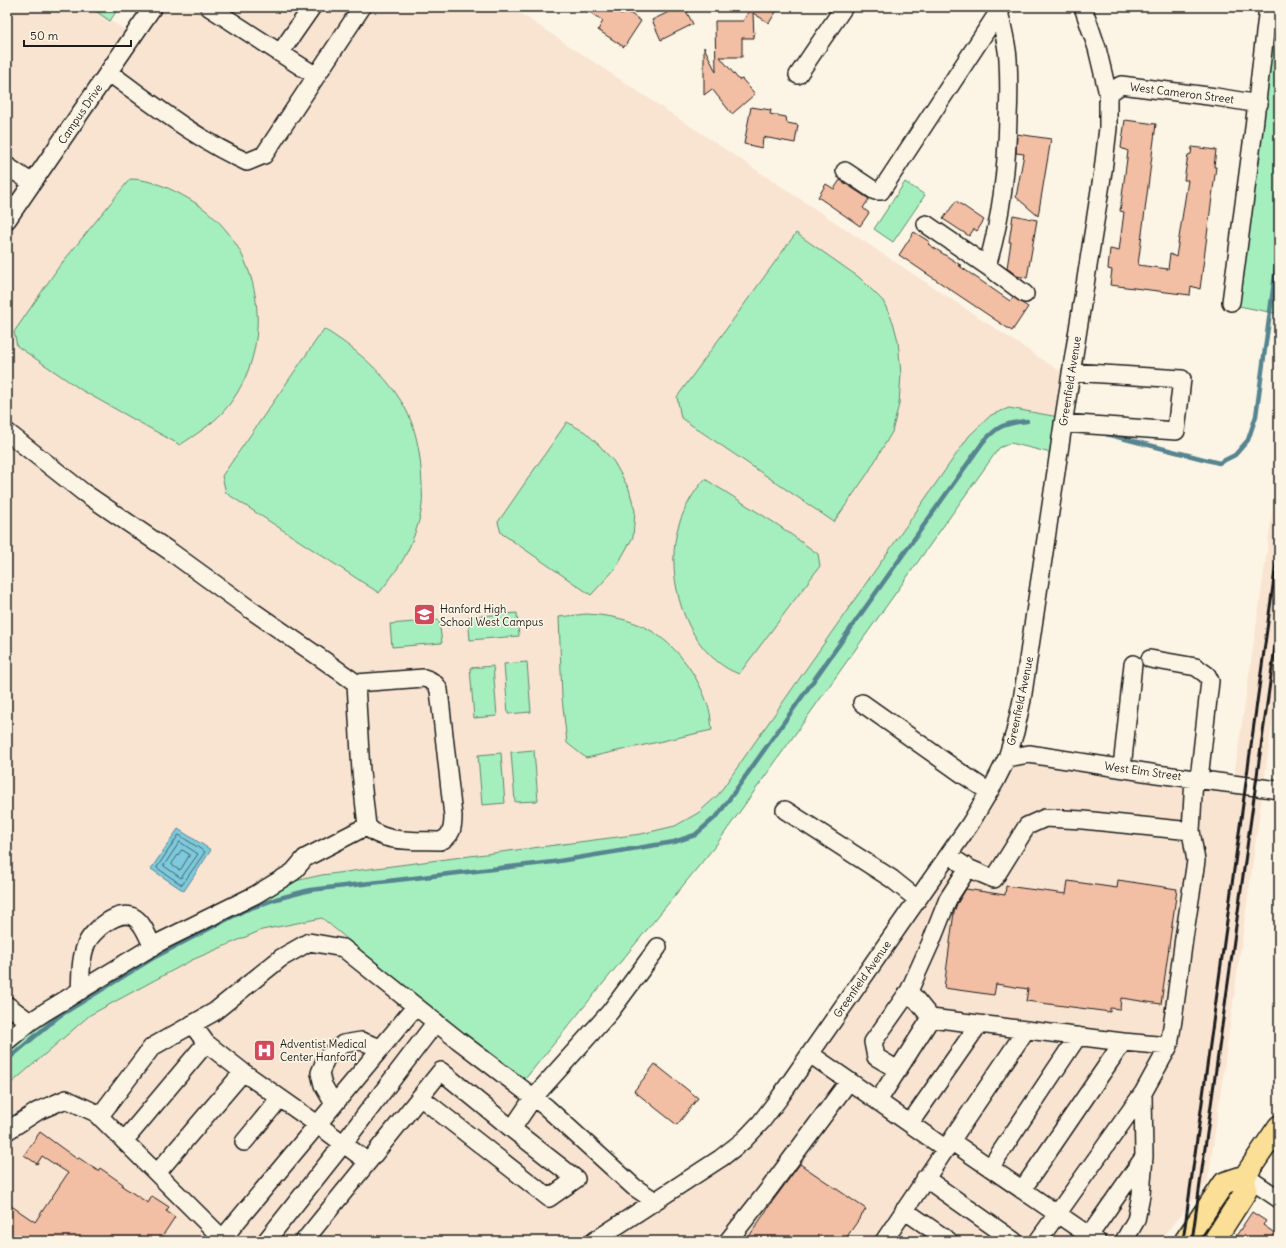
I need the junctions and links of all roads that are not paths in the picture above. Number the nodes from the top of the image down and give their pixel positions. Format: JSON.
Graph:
{"nodes":[{"id":1,"x":153,"y":7,"type":"edge"},
{"id":2,"x":209,"y":7,"type":"edge"},
{"id":3,"x":312,"y":7,"type":"edge"},
{"id":4,"x":362,"y":7,"type":"edge"},
{"id":5,"x":844,"y":7,"type":"edge"},
{"id":6,"x":1083,"y":7,"type":"edge"},
{"id":7,"x":1268,"y":7,"type":"edge"},
{"id":8,"x":1001,"y":9,"type":"edge"},
{"id":9,"x":280,"y":52,"type":"junction"},
{"id":10,"x":108,"y":72,"type":"junction"},
{"id":11,"x":798,"y":75,"type":"dead end"},
{"id":12,"x":316,"y":76,"type":"junction"},
{"id":13,"x":1108,"y":94,"type":"junction"},
{"id":14,"x":1258,"y":104,"type":"junction"},
{"id":15,"x":7,"y":166,"type":"edge"},
{"id":16,"x":845,"y":171,"type":"dead end"},
{"id":17,"x":32,"y":183,"type":"junction"},
{"id":18,"x":7,"y":220,"type":"edge"},
{"id":19,"x":926,"y":224,"type":"dead end"},
{"id":20,"x":987,"y":266,"type":"junction"},
{"id":21,"x":1025,"y":294,"type":"dead end"},
{"id":22,"x":1231,"y":302,"type":"dead end"},
{"id":23,"x":1072,"y":372,"type":"junction"},
{"id":24,"x":1063,"y":423,"type":"junction"},
{"id":25,"x":7,"y":432,"type":"edge"},
{"id":26,"x":1150,"y":659,"type":"dead end"},
{"id":27,"x":1133,"y":664,"type":"dead end"},
{"id":28,"x":356,"y":683,"type":"junction"},
{"id":29,"x":862,"y":703,"type":"dead end"},
{"id":30,"x":1007,"y":758,"type":"junction"},
{"id":31,"x":1122,"y":768,"type":"junction"},
{"id":32,"x":1196,"y":778,"type":"junction"},
{"id":33,"x":1279,"y":790,"type":"edge"},
{"id":34,"x":989,"y":792,"type":"junction"},
{"id":35,"x":785,"y":810,"type":"dead end"},
{"id":36,"x":367,"y":826,"type":"junction"},
{"id":37,"x":1191,"y":831,"type":"junction"},
{"id":38,"x":948,"y":855,"type":"junction"},
{"id":39,"x":968,"y":868,"type":"junction"},
{"id":40,"x":917,"y":899,"type":"junction"},
{"id":41,"x":153,"y":947,"type":"junction"},
{"id":42,"x":658,"y":947,"type":"dead end"},
{"id":43,"x":909,"y":990,"type":"junction"},
{"id":44,"x":80,"y":991,"type":"junction"},
{"id":45,"x":7,"y":1005,"type":"edge"},
{"id":46,"x":416,"y":1006,"type":"junction"},
{"id":47,"x":932,"y":1018,"type":"junction"},
{"id":48,"x":30,"y":1022,"type":"junction"},
{"id":49,"x":436,"y":1022,"type":"junction"},
{"id":50,"x":192,"y":1024,"type":"junction"},
{"id":51,"x":979,"y":1024,"type":"junction"},
{"id":52,"x":1026,"y":1030,"type":"junction"},
{"id":53,"x":1078,"y":1036,"type":"junction"},
{"id":54,"x":7,"y":1041,"type":"edge"},
{"id":55,"x":1123,"y":1042,"type":"junction"},
{"id":56,"x":206,"y":1043,"type":"junction"},
{"id":57,"x":1169,"y":1046,"type":"junction"},
{"id":58,"x":381,"y":1048,"type":"junction"},
{"id":59,"x":810,"y":1054,"type":"junction"},
{"id":60,"x":898,"y":1070,"type":"junction"},
{"id":61,"x":243,"y":1072,"type":"junction"},
{"id":62,"x":849,"y":1081,"type":"junction"},
{"id":63,"x":1142,"y":1093,"type":"junction"},
{"id":64,"x":420,"y":1097,"type":"junction"},
{"id":65,"x":280,"y":1098,"type":"junction"},
{"id":66,"x":533,"y":1098,"type":"junction"},
{"id":67,"x":878,"y":1101,"type":"junction"},
{"id":68,"x":334,"y":1104,"type":"junction"},
{"id":69,"x":99,"y":1116,"type":"junction"},
{"id":70,"x":910,"y":1123,"type":"junction"},
{"id":71,"x":317,"y":1124,"type":"junction"},
{"id":72,"x":1279,"y":1126,"type":"edge"},
{"id":73,"x":512,"y":1129,"type":"junction"},
{"id":74,"x":7,"y":1131,"type":"edge"},
{"id":75,"x":124,"y":1141,"type":"junction"},
{"id":76,"x":244,"y":1142,"type":"dead end"},
{"id":77,"x":343,"y":1144,"type":"junction"},
{"id":78,"x":949,"y":1145,"type":"junction"},
{"id":79,"x":1144,"y":1156,"type":"junction"},
{"id":80,"x":368,"y":1162,"type":"junction"},
{"id":81,"x":990,"y":1168,"type":"junction"},
{"id":82,"x":157,"y":1173,"type":"junction"},
{"id":83,"x":1245,"y":1176,"type":"junction"},
{"id":84,"x":925,"y":1178,"type":"junction"},
{"id":85,"x":1022,"y":1190,"type":"junction"},
{"id":86,"x":1279,"y":1199,"type":"edge"},
{"id":87,"x":654,"y":1201,"type":"junction"},
{"id":88,"x":904,"y":1210,"type":"junction"},
{"id":89,"x":1056,"y":1214,"type":"junction"},
{"id":90,"x":1093,"y":1238,"type":"edge"},
{"id":91,"x":224,"y":1240,"type":"edge"},
{"id":92,"x":599,"y":1240,"type":"edge"},
{"id":93,"x":266,"y":1241,"type":"edge"},
{"id":94,"x":304,"y":1241,"type":"edge"},
{"id":95,"x":728,"y":1241,"type":"edge"},
{"id":96,"x":884,"y":1241,"type":"edge"},
{"id":97,"x":949,"y":1241,"type":"edge"},
{"id":98,"x":1014,"y":1241,"type":"edge"},
{"id":99,"x":1038,"y":1241,"type":"edge"},
{"id":100,"x":1124,"y":1241,"type":"edge"},
{"id":101,"x":1185,"y":1241,"type":"edge"},
{"id":102,"x":1214,"y":1241,"type":"edge"}],
"edges":[{"from":1,"to":10,"type":"street","name":"Campus Drive"},
{"from":2,"to":9,"type":"street"},
{"from":3,"to":9,"type":"street"},
{"from":4,"to":12,"type":"street"},
{"from":5,"to":11,"type":"street"},
{"from":6,"to":13,"type":"street","name":"Greenfield Avenue"},
{"from":7,"to":14,"type":"street"},
{"from":8,"to":16,"type":"street"},
{"from":8,"to":20,"type":"street"},
{"from":9,"to":12,"type":"street"},
{"from":10,"to":12,"type":"street"},
{"from":10,"to":17,"type":"street","name":"Campus Drive"},
{"from":13,"to":14,"type":"street","name":"West Cameron Street"},
{"from":13,"to":23,"type":"street","name":"Greenfield Avenue"},
{"from":14,"to":22,"type":"street"},
{"from":15,"to":17,"type":"street"},
{"from":17,"to":18,"type":"street","name":"Campus Drive"},
{"from":19,"to":20,"type":"street"},
{"from":20,"to":21,"type":"street"},
{"from":23,"to":24,"type":"street","name":"Greenfield Avenue"},
{"from":23,"to":24,"type":"street"},
{"from":24,"to":30,"type":"street","name":"Greenfield Avenue"},
{"from":25,"to":28,"type":"street"},
{"from":26,"to":32,"type":"street"},
{"from":27,"to":31,"type":"street"},
{"from":28,"to":36,"type":"street"},
{"from":28,"to":36,"type":"street"},
{"from":29,"to":34,"type":"street"},
{"from":30,"to":31,"type":"street","name":"West Elm Street"},
{"from":30,"to":34,"type":"street","name":"Greenfield Avenue"},
{"from":31,"to":32,"type":"street","name":"West Elm Street"},
{"from":32,"to":33,"type":"street","name":"West Elm Street"},
{"from":32,"to":37,"type":"street"},
{"from":34,"to":38,"type":"street","name":"Greenfield Avenue"},
{"from":35,"to":40,"type":"street"},
{"from":36,"to":41,"type":"street"},
{"from":37,"to":39,"type":"street"},
{"from":37,"to":57,"type":"street"},
{"from":38,"to":39,"type":"street"},
{"from":38,"to":40,"type":"street","name":"Greenfield Avenue"},
{"from":39,"to":43,"type":"street"},
{"from":40,"to":59,"type":"street","name":"Greenfield Avenue"},
{"from":41,"to":44,"type":"street"},
{"from":41,"to":44,"type":"street"},
{"from":42,"to":66,"type":"street"},
{"from":43,"to":47,"type":"street"},
{"from":43,"to":60,"type":"street"},
{"from":44,"to":48,"type":"street"},
{"from":45,"to":48,"type":"street"},
{"from":46,"to":49,"type":"street"},
{"from":46,"to":50,"type":"street"},
{"from":46,"to":58,"type":"street"},
{"from":47,"to":51,"type":"street"},
{"from":47,"to":60,"type":"street"},
{"from":48,"to":54,"type":"street"},
{"from":49,"to":66,"type":"street"},
{"from":49,"to":77,"type":"street"},
{"from":50,"to":56,"type":"street"},
{"from":50,"to":69,"type":"street"},
{"from":51,"to":52,"type":"street"},
{"from":51,"to":70,"type":"street"},
{"from":52,"to":53,"type":"street"},
{"from":52,"to":78,"type":"street"},
{"from":53,"to":55,"type":"street"},
{"from":53,"to":81,"type":"street"},
{"from":55,"to":57,"type":"street"},
{"from":55,"to":85,"type":"street"},
{"from":56,"to":61,"type":"street"},
{"from":56,"to":75,"type":"street"},
{"from":57,"to":63,"type":"street"},
{"from":58,"to":68,"type":"street"},
{"from":58,"to":68,"type":"street"},
{"from":59,"to":62,"type":"street"},
{"from":59,"to":87,"type":"street","name":"Greenfield Avenue"},
{"from":60,"to":67,"type":"street"},
{"from":61,"to":65,"type":"street"},
{"from":61,"to":82,"type":"street"},
{"from":62,"to":67,"type":"street"},
{"from":62,"to":95,"type":"street"},
{"from":63,"to":79,"type":"street"},
{"from":63,"to":89,"type":"street"},
{"from":64,"to":73,"type":"street"},
{"from":64,"to":73,"type":"street"},
{"from":64,"to":80,"type":"street"},
{"from":65,"to":71,"type":"street"},
{"from":65,"to":76,"type":"street"},
{"from":66,"to":73,"type":"street"},
{"from":66,"to":87,"type":"street"},
{"from":67,"to":70,"type":"street"},
{"from":68,"to":71,"type":"street"},
{"from":69,"to":74,"type":"street"},
{"from":69,"to":75,"type":"street"},
{"from":70,"to":78,"type":"street"},
{"from":71,"to":77,"type":"street"},
{"from":71,"to":91,"type":"street"},
{"from":72,"to":83,"type":"main road"},
{"from":75,"to":82,"type":"street"},
{"from":77,"to":80,"type":"street"},
{"from":77,"to":93,"type":"street"},
{"from":78,"to":81,"type":"street"},
{"from":78,"to":84,"type":"street"},
{"from":79,"to":90,"type":"street"},
{"from":79,"to":100,"type":"street"},
{"from":80,"to":94,"type":"street"},
{"from":81,"to":85,"type":"street"},
{"from":82,"to":91,"type":"street"},
{"from":83,"to":86,"type":"street"},
{"from":83,"to":101,"type":"main road"},
{"from":83,"to":102,"type":"main road"},
{"from":84,"to":88,"type":"street"},
{"from":84,"to":98,"type":"street"},
{"from":85,"to":89,"type":"street"},
{"from":87,"to":92,"type":"street","name":"Greenfield Avenue"},
{"from":88,"to":96,"type":"street"},
{"from":88,"to":97,"type":"street"},
{"from":89,"to":90,"type":"street"},
{"from":89,"to":99,"type":"street"}]}
